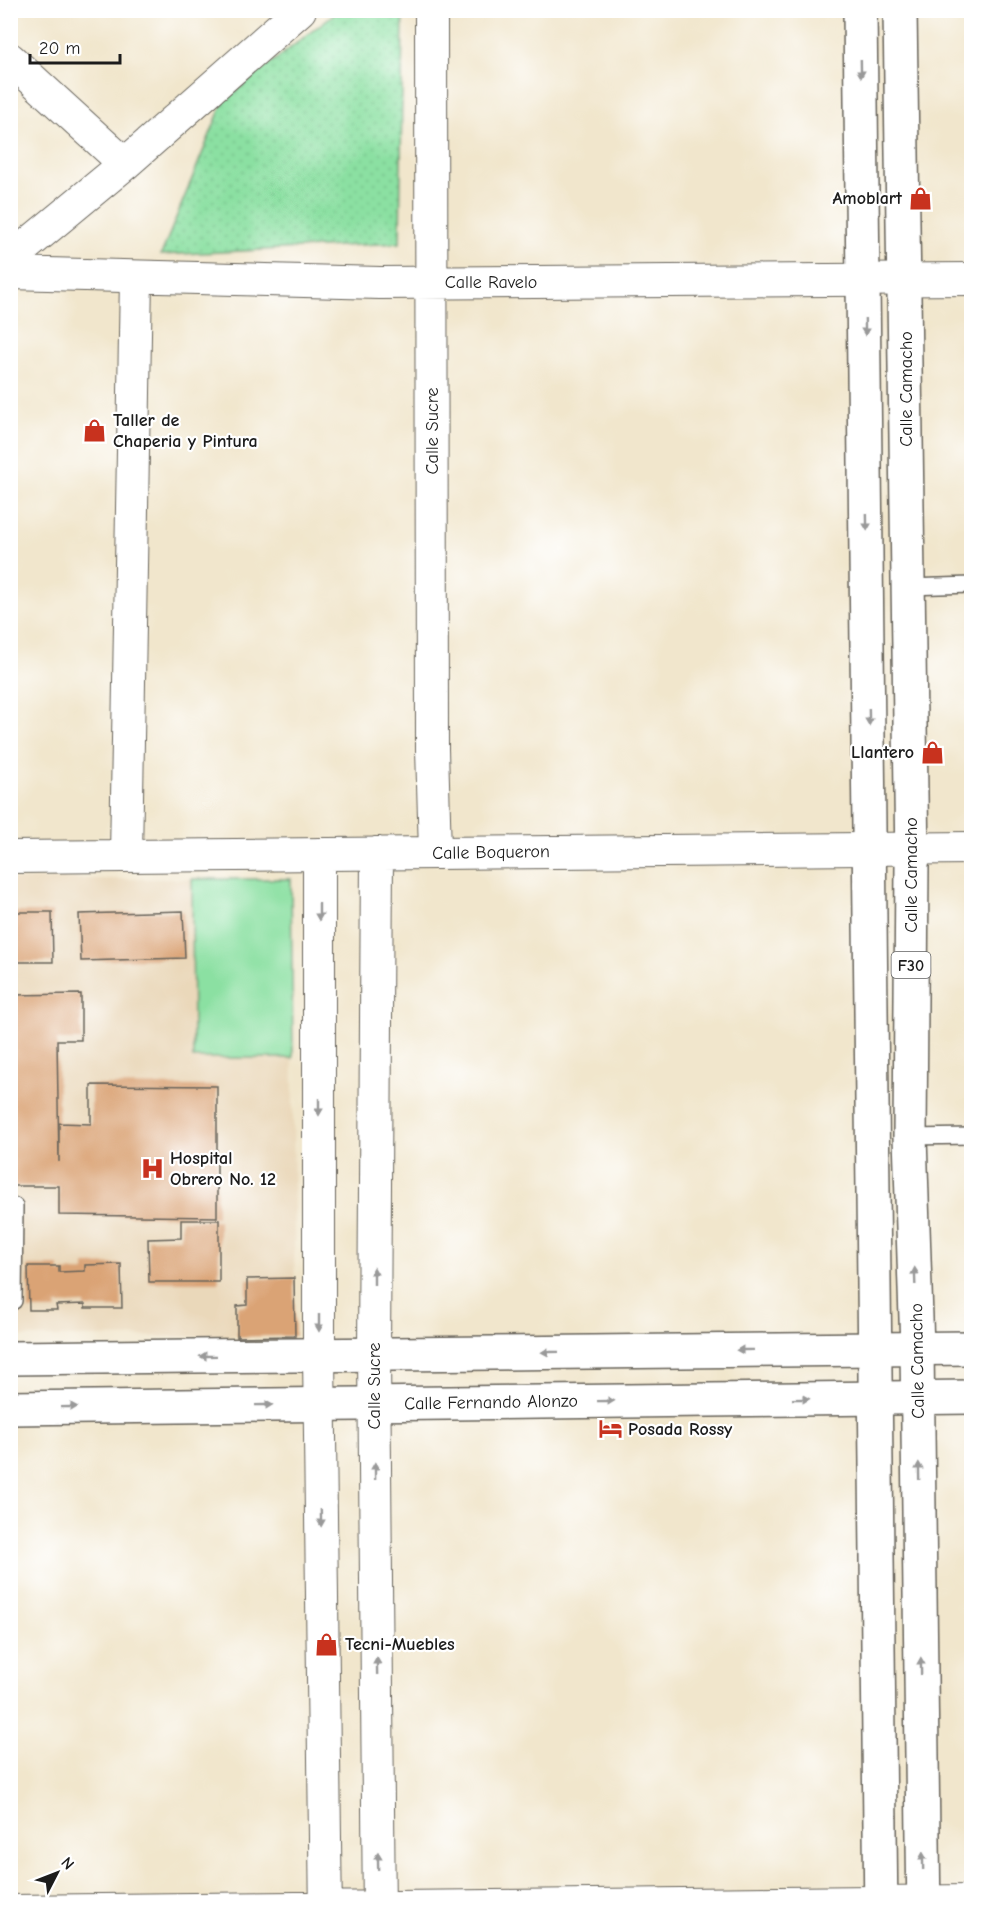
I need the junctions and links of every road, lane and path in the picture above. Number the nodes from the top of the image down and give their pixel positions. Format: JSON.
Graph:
{"nodes":[{"id":1,"x":300,"y":10,"type":"edge"},
{"id":2,"x":431,"y":10,"type":"edge"},
{"id":3,"x":860,"y":10,"type":"edge"},
{"id":4,"x":900,"y":10,"type":"edge"},
{"id":5,"x":10,"y":59,"type":"edge"},
{"id":6,"x":125,"y":164,"type":"junction"},
{"id":7,"x":10,"y":259,"type":"edge"},
{"id":8,"x":10,"y":273,"type":"edge"},
{"id":9,"x":136,"y":277,"type":"junction"},
{"id":10,"x":972,"y":279,"type":"edge"},
{"id":11,"x":865,"y":280,"type":"junction"},
{"id":12,"x":905,"y":280,"type":"junction"},
{"id":13,"x":432,"y":283,"type":"junction"},
{"id":14,"x":972,"y":585,"type":"edge"},
{"id":15,"x":907,"y":587,"type":"junction"},
{"id":16,"x":972,"y":848,"type":"edge"},
{"id":17,"x":871,"y":849,"type":"junction"},
{"id":18,"x":912,"y":849,"type":"junction"},
{"id":19,"x":435,"y":852,"type":"junction"},
{"id":20,"x":377,"y":853,"type":"junction"},
{"id":21,"x":319,"y":854,"type":"junction"},
{"id":22,"x":126,"y":856,"type":"junction"},
{"id":23,"x":10,"y":857,"type":"edge"},
{"id":24,"x":972,"y":1136,"type":"edge"},
{"id":25,"x":910,"y":1137,"type":"junction"},
{"id":26,"x":15,"y":1206,"type":"dead end"},
{"id":27,"x":10,"y":1301,"type":"edge"},
{"id":28,"x":917,"y":1348,"type":"junction"},
{"id":29,"x":972,"y":1348,"type":"edge"},
{"id":30,"x":875,"y":1349,"type":"junction"},
{"id":31,"x":319,"y":1354,"type":"junction"},
{"id":32,"x":374,"y":1354,"type":"junction"},
{"id":33,"x":10,"y":1358,"type":"edge"},
{"id":34,"x":972,"y":1397,"type":"edge"},
{"id":35,"x":876,"y":1398,"type":"junction"},
{"id":36,"x":918,"y":1398,"type":"junction"},
{"id":37,"x":320,"y":1404,"type":"junction"},
{"id":38,"x":374,"y":1404,"type":"junction"},
{"id":39,"x":10,"y":1408,"type":"edge"},
{"id":40,"x":972,"y":1901,"type":"edge"},
{"id":41,"x":10,"y":1911,"type":"edge"},
{"id":42,"x":881,"y":1911,"type":"edge"},
{"id":43,"x":924,"y":1911,"type":"edge"},
{"id":44,"x":326,"y":1914,"type":"edge"},
{"id":45,"x":379,"y":1914,"type":"edge"}],
"edges":[{"from":1,"to":6,"type":"street"},
{"from":2,"to":13,"type":"street","name":"Calle Sucre"},
{"from":3,"to":11,"type":"main road","number":"F30","one_way":true},
{"from":4,"to":12,"type":"main road","name":"Calle Camacho","number":"F30"},
{"from":5,"to":6,"type":"street"},
{"from":6,"to":7,"type":"street"},
{"from":8,"to":9,"type":"street","name":"Calle Ravelo"},
{"from":9,"to":13,"type":"street","name":"Calle Ravelo"},
{"from":9,"to":22,"type":"street"},
{"from":10,"to":12,"type":"street","name":"Calle Ravelo"},
{"from":11,"to":12,"type":"street","name":"Calle Ravelo"},
{"from":11,"to":13,"type":"street","name":"Calle Ravelo"},
{"from":11,"to":17,"type":"main road","number":"F30","one_way":true},
{"from":12,"to":15,"type":"main road","name":"Calle Camacho","number":"F30"},
{"from":13,"to":19,"type":"street","name":"Calle Sucre"},
{"from":14,"to":15,"type":"lane"},
{"from":15,"to":18,"type":"main road","name":"Calle Camacho","number":"F30"},
{"from":16,"to":18,"type":"street","name":"Calle Boqueron"},
{"from":17,"to":18,"type":"street","name":"Calle Boqueron"},
{"from":17,"to":19,"type":"street","name":"Calle Boqueron"},
{"from":17,"to":30,"type":"main road","number":"F30"},
{"from":18,"to":25,"type":"main road","name":"Calle Camacho","number":"F30"},
{"from":19,"to":20,"type":"street","name":"Calle Boqueron"},
{"from":20,"to":21,"type":"street","name":"Calle Boqueron"},
{"from":32,"to":20,"type":"street","name":"Calle Sucre","one_way":true},
{"from":21,"to":22,"type":"street","name":"Calle Boqueron"},
{"from":21,"to":31,"type":"street","one_way":true},
{"from":22,"to":23,"type":"street","name":"Calle Boqueron"},
{"from":24,"to":25,"type":"lane"},
{"from":28,"to":25,"type":"main road","name":"Calle Camacho","number":"F30","one_way":true},
{"from":26,"to":27,"type":"lane"},
{"from":28,"to":29,"type":"main road"},
{"from":28,"to":30,"type":"main road"},
{"from":28,"to":36,"type":"main road","name":"Calle Camacho","number":"F30"},
{"from":30,"to":32,"type":"main road","one_way":true},
{"from":30,"to":35,"type":"main road","number":"F30"},
{"from":31,"to":32,"type":"main road"},
{"from":31,"to":33,"type":"main road","one_way":true},
{"from":31,"to":37,"type":"street"},
{"from":32,"to":38,"type":"street","name":"Calle Sucre"},
{"from":34,"to":36,"type":"main road","name":"Calle Fernando Alonzo"},
{"from":35,"to":36,"type":"main road","name":"Calle Fernando Alonzo"},
{"from":38,"to":35,"type":"main road","name":"Calle Fernando Alonzo","one_way":true},
{"from":35,"to":42,"type":"main road","number":"F30"},
{"from":43,"to":36,"type":"main road","name":"Calle Camacho","number":"F30","one_way":true},
{"from":37,"to":38,"type":"main road","name":"Calle Fernando Alonzo"},
{"from":39,"to":37,"type":"main road","name":"Calle Fernando Alonzo","one_way":true},
{"from":37,"to":44,"type":"street","one_way":true},
{"from":45,"to":38,"type":"street","name":"Calle Sucre","one_way":true},
{"from":40,"to":43,"type":"street"},
{"from":41,"to":44,"type":"street"},
{"from":42,"to":43,"type":"street"},
{"from":42,"to":45,"type":"street"},
{"from":44,"to":45,"type":"street"}]}
